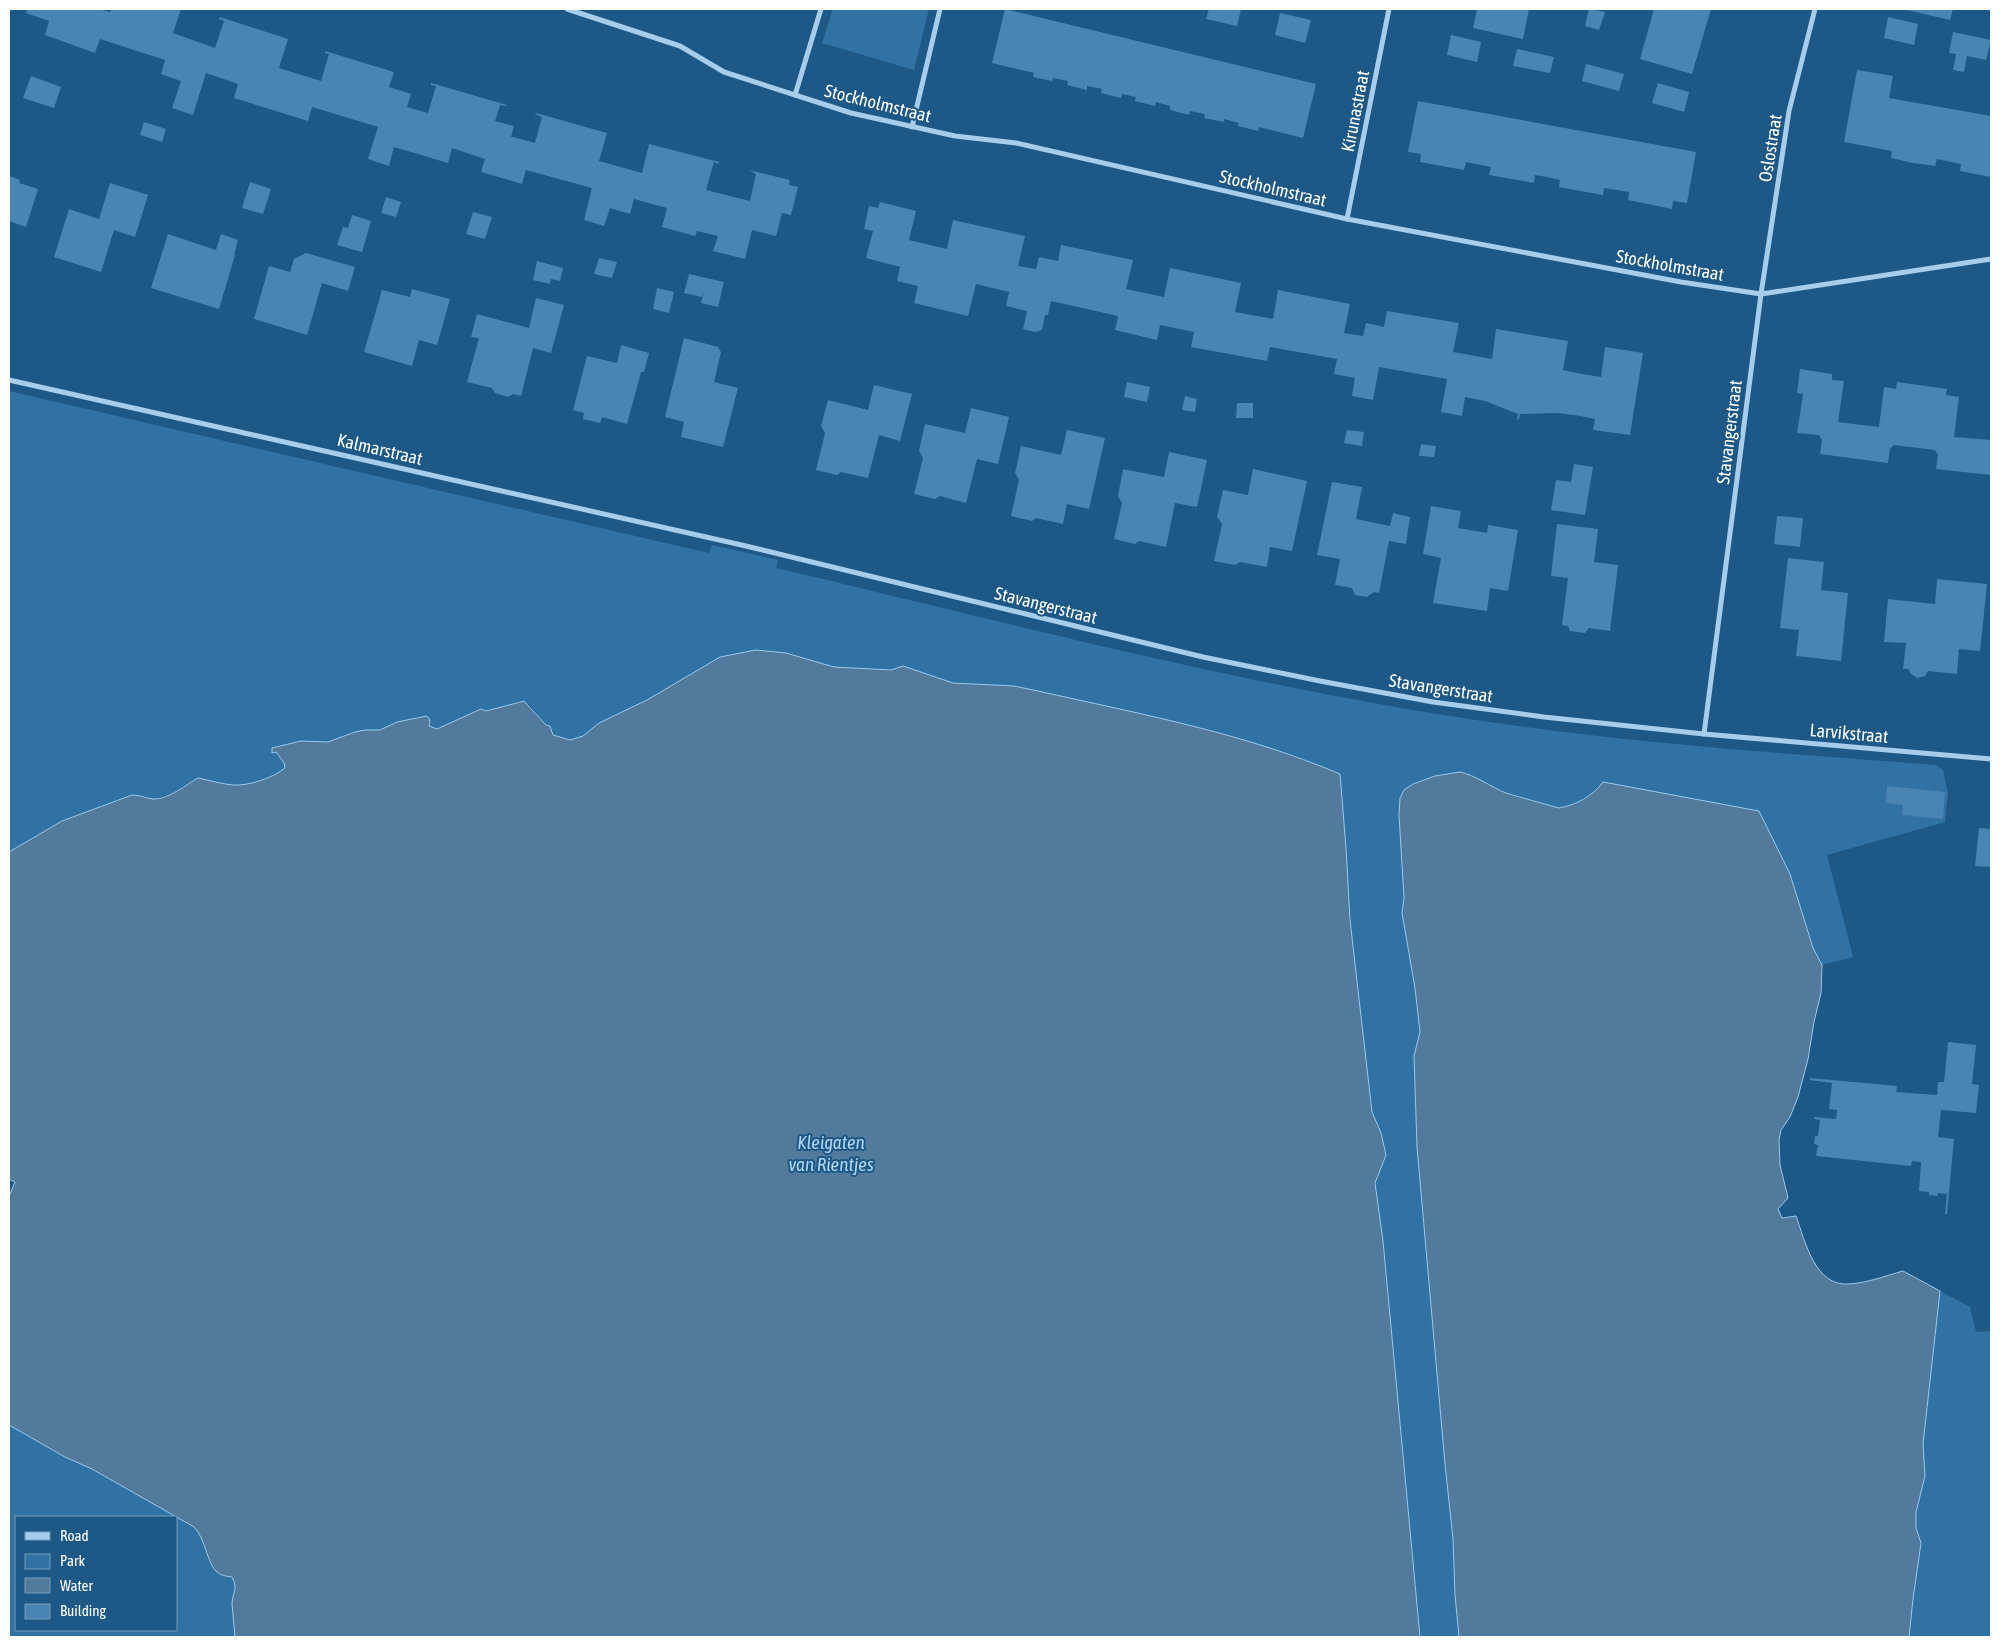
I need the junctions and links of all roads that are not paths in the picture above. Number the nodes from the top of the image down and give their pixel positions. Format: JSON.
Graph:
{"nodes":[{"id":1,"x":567,"y":9,"type":"edge"},
{"id":2,"x":821,"y":9,"type":"edge"},
{"id":3,"x":940,"y":9,"type":"edge"},
{"id":4,"x":1389,"y":9,"type":"edge"},
{"id":5,"x":1815,"y":9,"type":"edge"},
{"id":6,"x":795,"y":95,"type":"junction"},
{"id":7,"x":912,"y":127,"type":"junction"},
{"id":8,"x":1347,"y":219,"type":"junction"},
{"id":9,"x":1991,"y":259,"type":"edge"},
{"id":10,"x":1761,"y":294,"type":"junction"},
{"id":11,"x":9,"y":380,"type":"edge"},
{"id":12,"x":746,"y":546,"type":"joint"},
{"id":13,"x":1704,"y":734,"type":"junction"},
{"id":14,"x":1991,"y":759,"type":"edge"}],
"edges":[{"from":1,"to":6,"type":"street","name":"Stockholmstraat"},
{"from":2,"to":6,"type":"street"},
{"from":3,"to":7,"type":"street"},
{"from":4,"to":8,"type":"street","name":"Kirunastraat"},
{"from":5,"to":10,"type":"street","name":"Oslostraat"},
{"from":6,"to":7,"type":"street","name":"Stockholmstraat"},
{"from":7,"to":8,"type":"street","name":"Stockholmstraat"},
{"from":8,"to":10,"type":"street","name":"Stockholmstraat"},
{"from":9,"to":10,"type":"street","name":"Stockholmstraat"},
{"from":10,"to":13,"type":"street","name":"Stavangerstraat"},
{"from":11,"to":12,"type":"street","name":"Kalmarstraat"},
{"from":12,"to":13,"type":"street","name":"Stavangerstraat"},
{"from":13,"to":14,"type":"street","name":"Larvikstraat"}]}
